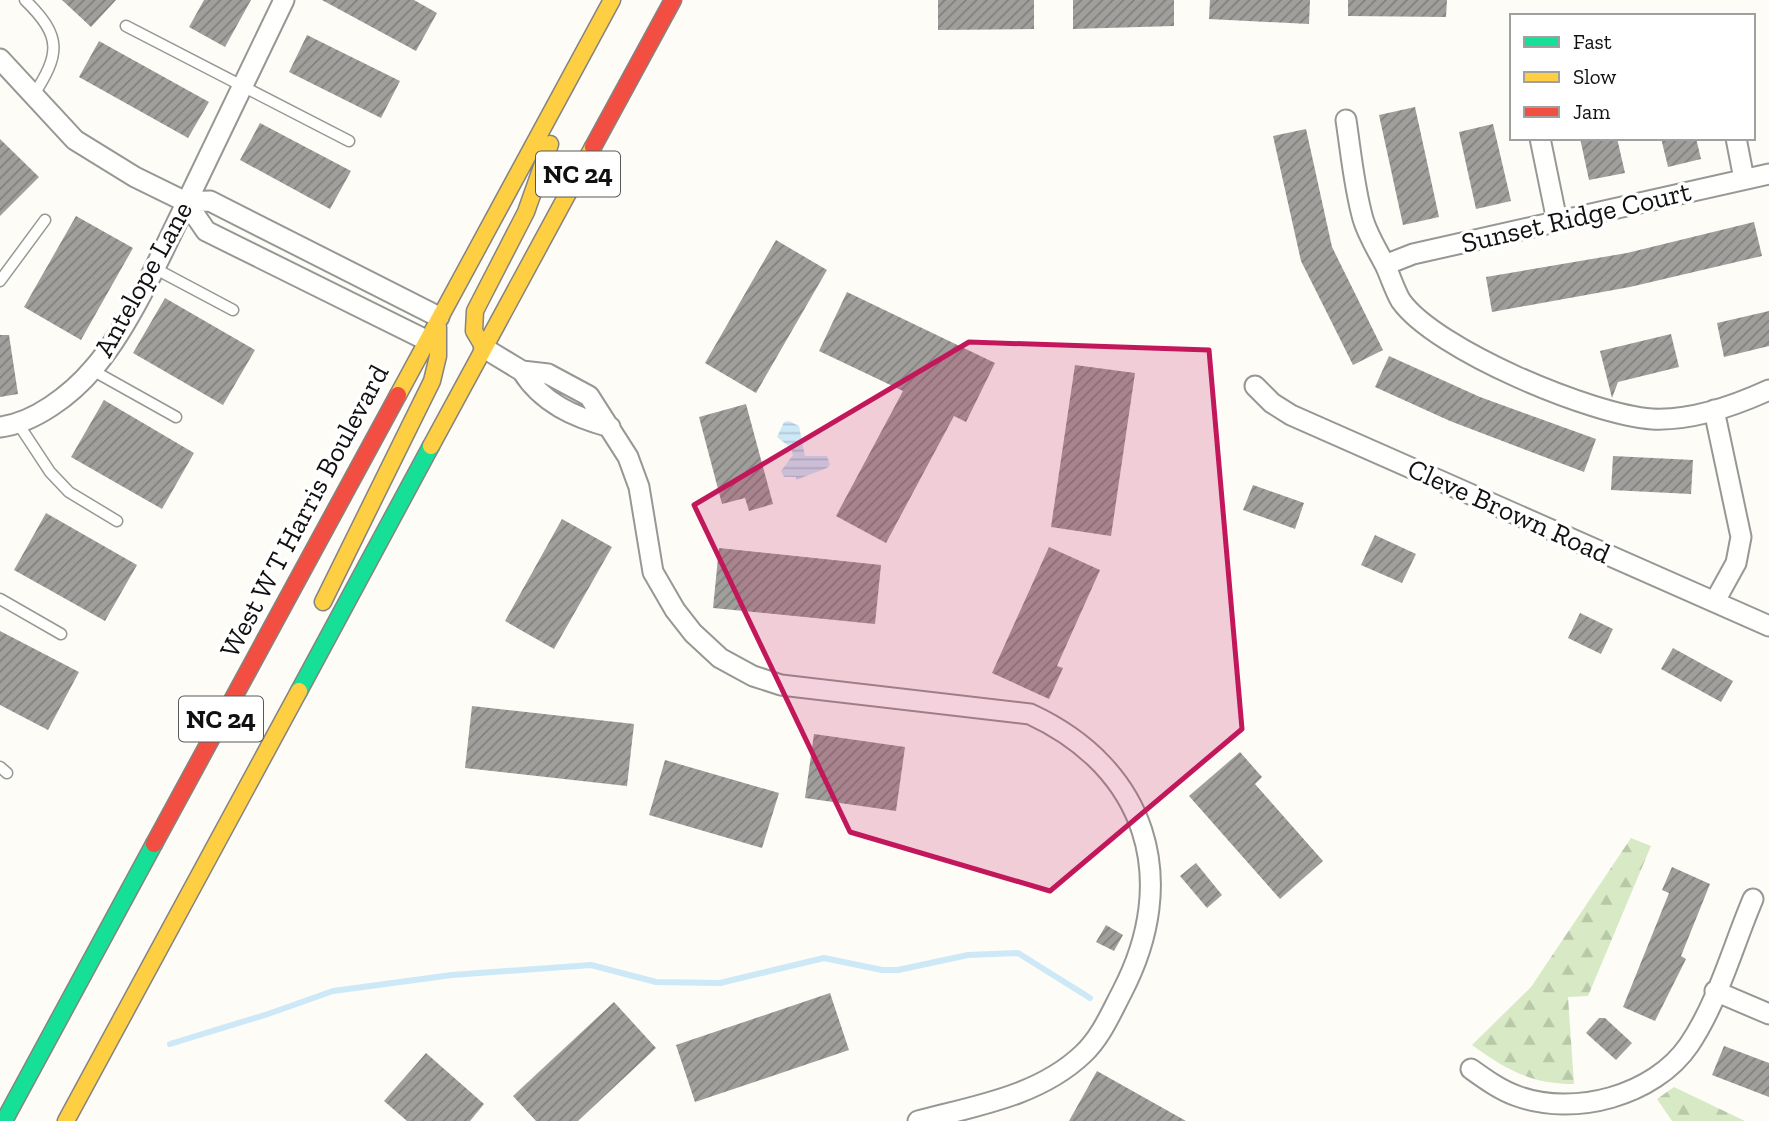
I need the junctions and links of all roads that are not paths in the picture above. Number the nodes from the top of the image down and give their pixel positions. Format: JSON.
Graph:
{"nodes":[{"id":1,"x":25,"y":0,"type":"edge"},
{"id":2,"x":284,"y":0,"type":"edge"},
{"id":3,"x":612,"y":0,"type":"edge"},
{"id":4,"x":673,"y":0,"type":"edge"},
{"id":5,"x":126,"y":26,"type":"dead end"},
{"id":6,"x":0,"y":59,"type":"edge"},
{"id":7,"x":567,"y":82,"type":"junction"},
{"id":8,"x":242,"y":87,"type":"junction"},
{"id":9,"x":32,"y":97,"type":"junction"},
{"id":10,"x":1346,"y":120,"type":"dead end"},
{"id":11,"x":1540,"y":140,"type":"edge"},
{"id":12,"x":1736,"y":140,"type":"edge"},
{"id":13,"x":349,"y":141,"type":"dead end"},
{"id":14,"x":1769,"y":174,"type":"edge"},
{"id":15,"x":1744,"y":179,"type":"junction"},
{"id":16,"x":187,"y":202,"type":"junction"},
{"id":17,"x":45,"y":220,"type":"dead end"},
{"id":18,"x":1557,"y":222,"type":"junction"},
{"id":19,"x":1385,"y":265,"type":"junction"},
{"id":20,"x":154,"y":268,"type":"junction"},
{"id":21,"x":0,"y":281,"type":"edge"},
{"id":22,"x":233,"y":310,"type":"dead end"},
{"id":23,"x":439,"y":317,"type":"junction"},
{"id":24,"x":426,"y":340,"type":"junction"},
{"id":25,"x":484,"y":348,"type":"junction"},
{"id":26,"x":92,"y":370,"type":"junction"},
{"id":27,"x":1255,"y":386,"type":"dead end"},
{"id":28,"x":1769,"y":390,"type":"edge"},
{"id":29,"x":1714,"y":410,"type":"junction"},
{"id":30,"x":176,"y":417,"type":"dead end"},
{"id":31,"x":10,"y":426,"type":"edge"},
{"id":32,"x":117,"y":521,"type":"dead end"},
{"id":33,"x":0,"y":599,"type":"edge"},
{"id":34,"x":1715,"y":601,"type":"junction"},
{"id":35,"x":314,"y":620,"type":"dead end"},
{"id":36,"x":1769,"y":626,"type":"edge"},
{"id":37,"x":61,"y":634,"type":"dead end"},
{"id":38,"x":278,"y":694,"type":"dead end"},
{"id":39,"x":241,"y":796,"type":"junction"},
{"id":40,"x":1753,"y":898,"type":"dead end"},
{"id":41,"x":1716,"y":991,"type":"junction"},
{"id":42,"x":1769,"y":1014,"type":"edge"},
{"id":43,"x":1471,"y":1069,"type":"dead end"},
{"id":44,"x":4,"y":1121,"type":"edge"},
{"id":45,"x":66,"y":1121,"type":"edge"},
{"id":46,"x":918,"y":1121,"type":"edge"}],
"edges":[{"from":1,"to":9,"type":"lane"},
{"from":2,"to":8,"type":"street","name":"Antelope Lane"},
{"from":3,"to":7,"type":"main road","name":"West W T Harris Boulevard","number":"NC 24"},
{"from":4,"to":25,"type":"main road","number":"NC 24"},
{"from":5,"to":8,"type":"lane"},
{"from":6,"to":9,"type":"street"},
{"from":7,"to":23,"type":"main road","name":"West W T Harris Boulevard","number":"NC 24"},
{"from":7,"to":25,"type":"main road"},
{"from":8,"to":13,"type":"lane"},
{"from":8,"to":16,"type":"street","name":"Antelope Lane"},
{"from":9,"to":16,"type":"street"},
{"from":10,"to":19,"type":"street"},
{"from":11,"to":18,"type":"street"},
{"from":12,"to":15,"type":"street"},
{"from":14,"to":15,"type":"street","name":"Sunset Ridge Court"},
{"from":15,"to":18,"type":"street","name":"Sunset Ridge Court"},
{"from":16,"to":20,"type":"street","name":"Antelope Lane"},
{"from":16,"to":23,"type":"street"},
{"from":16,"to":24,"type":"street"},
{"from":17,"to":21,"type":"lane"},
{"from":18,"to":19,"type":"street","name":"Sunset Ridge Court"},
{"from":19,"to":29,"type":"street"},
{"from":20,"to":22,"type":"lane"},
{"from":20,"to":26,"type":"street","name":"Antelope Lane"},
{"from":23,"to":24,"type":"main road","name":"West W T Harris Boulevard","number":"NC 24"},
{"from":23,"to":35,"type":"main road"},
{"from":24,"to":44,"type":"main road","name":"West W T Harris Boulevard","number":"NC 24"},
{"from":25,"to":39,"type":"main road","number":"NC 24"},
{"from":25,"to":46,"type":"street"},
{"from":26,"to":30,"type":"lane"},
{"from":26,"to":31,"type":"street","name":"Antelope Lane"},
{"from":27,"to":34,"type":"street","name":"Cleve Brown Road"},
{"from":28,"to":29,"type":"street"},
{"from":29,"to":34,"type":"street"},
{"from":31,"to":32,"type":"lane"},
{"from":33,"to":37,"type":"lane"},
{"from":34,"to":36,"type":"street","name":"Cleve Brown Road"},
{"from":38,"to":39,"type":"main road"},
{"from":39,"to":45,"type":"main road","number":"NC 24"},
{"from":40,"to":41,"type":"street"},
{"from":41,"to":42,"type":"street"},
{"from":41,"to":43,"type":"street"}]}
